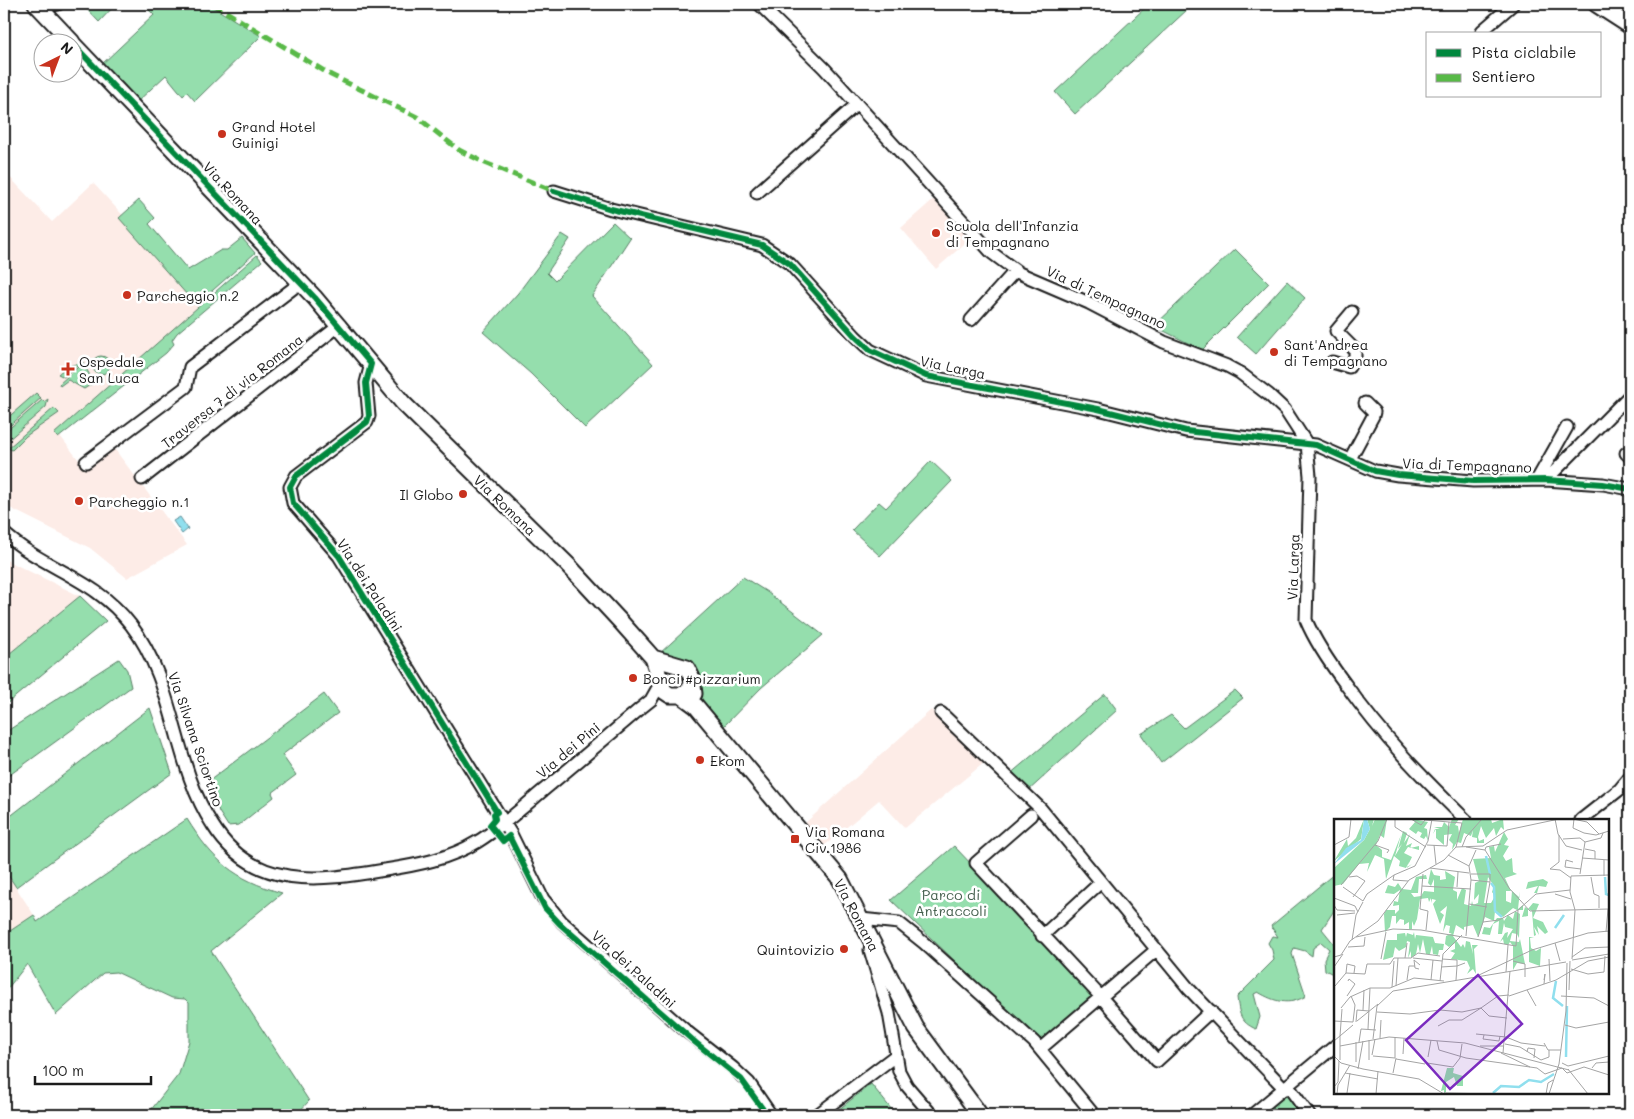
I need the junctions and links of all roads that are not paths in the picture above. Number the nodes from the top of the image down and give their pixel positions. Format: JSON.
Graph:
{"nodes":[{"id":1,"x":58,"y":4,"type":"edge"},
{"id":2,"x":759,"y":4,"type":"edge"},
{"id":3,"x":1512,"y":4,"type":"edge"},
{"id":4,"x":1596,"y":4,"type":"edge"},
{"id":5,"x":39,"y":7,"type":"edge"},
{"id":6,"x":1628,"y":22,"type":"edge"},
{"id":7,"x":1482,"y":31,"type":"dead end"},
{"id":8,"x":62,"y":32,"type":"edge"},
{"id":9,"x":82,"y":53,"type":"edge"},
{"id":10,"x":857,"y":104,"type":"junction"},
{"id":11,"x":554,"y":191,"type":"dead end"},
{"id":12,"x":756,"y":193,"type":"dead end"},
{"id":13,"x":1015,"y":271,"type":"junction"},
{"id":14,"x":300,"y":282,"type":"junction"},
{"id":15,"x":1352,"y":312,"type":"dead end"},
{"id":16,"x":971,"y":320,"type":"dead end"},
{"id":17,"x":340,"y":325,"type":"junction"},
{"id":18,"x":1332,"y":362,"type":"dead end"},
{"id":19,"x":370,"y":364,"type":"junction"},
{"id":20,"x":1630,"y":395,"type":"edge"},
{"id":21,"x":1364,"y":403,"type":"dead end"},
{"id":22,"x":1567,"y":428,"type":"dead end"},
{"id":23,"x":1307,"y":444,"type":"junction"},
{"id":24,"x":1350,"y":459,"type":"junction"},
{"id":25,"x":86,"y":462,"type":"dead end"},
{"id":26,"x":142,"y":479,"type":"dead end"},
{"id":27,"x":1542,"y":480,"type":"junction"},
{"id":28,"x":1629,"y":488,"type":"edge"},
{"id":29,"x":4,"y":533,"type":"edge"},
{"id":30,"x":4,"y":543,"type":"edge"},
{"id":31,"x":17,"y":545,"type":"junction"},
{"id":32,"x":653,"y":658,"type":"junction"},
{"id":33,"x":672,"y":664,"type":"junction"},
{"id":34,"x":660,"y":680,"type":"junction"},
{"id":35,"x":692,"y":685,"type":"junction"},
{"id":36,"x":675,"y":695,"type":"junction"},
{"id":37,"x":651,"y":700,"type":"junction"},
{"id":38,"x":696,"y":706,"type":"junction"},
{"id":39,"x":941,"y":713,"type":"dead end"},
{"id":40,"x":1630,"y":777,"type":"edge"},
{"id":41,"x":1031,"y":815,"type":"dead end"},
{"id":42,"x":1465,"y":819,"type":"edge"},
{"id":43,"x":1582,"y":819,"type":"edge"},
{"id":44,"x":504,"y":823,"type":"junction"},
{"id":45,"x":1101,"y":882,"type":"junction"},
{"id":46,"x":861,"y":919,"type":"junction"},
{"id":47,"x":1042,"y":936,"type":"junction"},
{"id":48,"x":1156,"y":950,"type":"junction"},
{"id":49,"x":1101,"y":996,"type":"junction"},
{"id":50,"x":894,"y":1004,"type":"junction"},
{"id":51,"x":1211,"y":1011,"type":"junction"},
{"id":52,"x":1334,"y":1047,"type":"edge"},
{"id":53,"x":1040,"y":1049,"type":"junction"},
{"id":54,"x":895,"y":1056,"type":"junction"},
{"id":55,"x":1286,"y":1087,"type":"junction"},
{"id":56,"x":771,"y":1115,"type":"edge"},
{"id":57,"x":817,"y":1115,"type":"edge"},
{"id":58,"x":932,"y":1115,"type":"edge"},
{"id":59,"x":980,"y":1115,"type":"edge"},
{"id":60,"x":1094,"y":1115,"type":"edge"},
{"id":61,"x":1252,"y":1115,"type":"edge"},
{"id":62,"x":1308,"y":1115,"type":"edge"}],
"edges":[{"from":1,"to":5,"type":"street"},
{"from":2,"to":10,"type":"street","name":"Via di Tempagnano"},
{"from":3,"to":7,"type":"street"},
{"from":4,"to":6,"type":"main road"},
{"from":5,"to":8,"type":"main road","name":"Via Romana"},
{"from":9,"to":14,"type":"main road","name":"Via Romana"},
{"from":10,"to":12,"type":"street"},
{"from":10,"to":13,"type":"street","name":"Via di Tempagnano"},
{"from":11,"to":23,"type":"street","name":"Via Larga"},
{"from":13,"to":16,"type":"street"},
{"from":13,"to":23,"type":"street","name":"Via di Tempagnano"},
{"from":14,"to":17,"type":"main road","name":"Via Romana"},
{"from":14,"to":25,"type":"street"},
{"from":15,"to":18,"type":"street"},
{"from":17,"to":19,"type":"main road","name":"Via Romana"},
{"from":17,"to":26,"type":"street","name":"Traversa 7 di via Romana"},
{"from":19,"to":32,"type":"main road","name":"Via Romana"},
{"from":19,"to":44,"type":"street","name":"Via dei Paladini"},
{"from":20,"to":27,"type":"street"},
{"from":21,"to":24,"type":"street"},
{"from":22,"to":27,"type":"street"},
{"from":23,"to":24,"type":"street","name":"Via di Tempagnano"},
{"from":23,"to":42,"type":"street","name":"Via Larga"},
{"from":24,"to":27,"type":"street","name":"Via di Tempagnano"},
{"from":27,"to":28,"type":"street","name":"Via di Tempagnano"},
{"from":29,"to":31,"type":"street","name":"Via Silvana Sciortino"},
{"from":30,"to":31,"type":"street"},
{"from":31,"to":44,"type":"street","name":"Via Silvana Sciortino"},
{"from":32,"to":33,"type":"main road"},
{"from":32,"to":34,"type":"main road"},
{"from":33,"to":34,"type":"main road"},
{"from":33,"to":35,"type":"main road"},
{"from":34,"to":36,"type":"main road"},
{"from":34,"to":37,"type":"street"},
{"from":35,"to":36,"type":"main road"},
{"from":35,"to":38,"type":"main road"},
{"from":36,"to":37,"type":"street"},
{"from":36,"to":38,"type":"main road"},
{"from":37,"to":44,"type":"street","name":"Via dei Pini"},
{"from":38,"to":46,"type":"main road","name":"Via Romana"},
{"from":39,"to":45,"type":"street"},
{"from":40,"to":43,"type":"street"},
{"from":41,"to":47,"type":"street"},
{"from":44,"to":56,"type":"street","name":"Via dei Paladini"},
{"from":45,"to":47,"type":"street"},
{"from":45,"to":48,"type":"street"},
{"from":46,"to":50,"type":"main road","name":"Via Romana"},
{"from":46,"to":53,"type":"street"},
{"from":47,"to":49,"type":"street"},
{"from":48,"to":49,"type":"street"},
{"from":48,"to":51,"type":"street"},
{"from":49,"to":51,"type":"street"},
{"from":49,"to":53,"type":"street"},
{"from":50,"to":54,"type":"street"},
{"from":50,"to":59,"type":"main road","name":"Via Romana"},
{"from":51,"to":55,"type":"street"},
{"from":52,"to":55,"type":"street"},
{"from":53,"to":60,"type":"street"},
{"from":54,"to":57,"type":"street"},
{"from":54,"to":58,"type":"street"},
{"from":55,"to":61,"type":"street"},
{"from":55,"to":62,"type":"street"}]}
